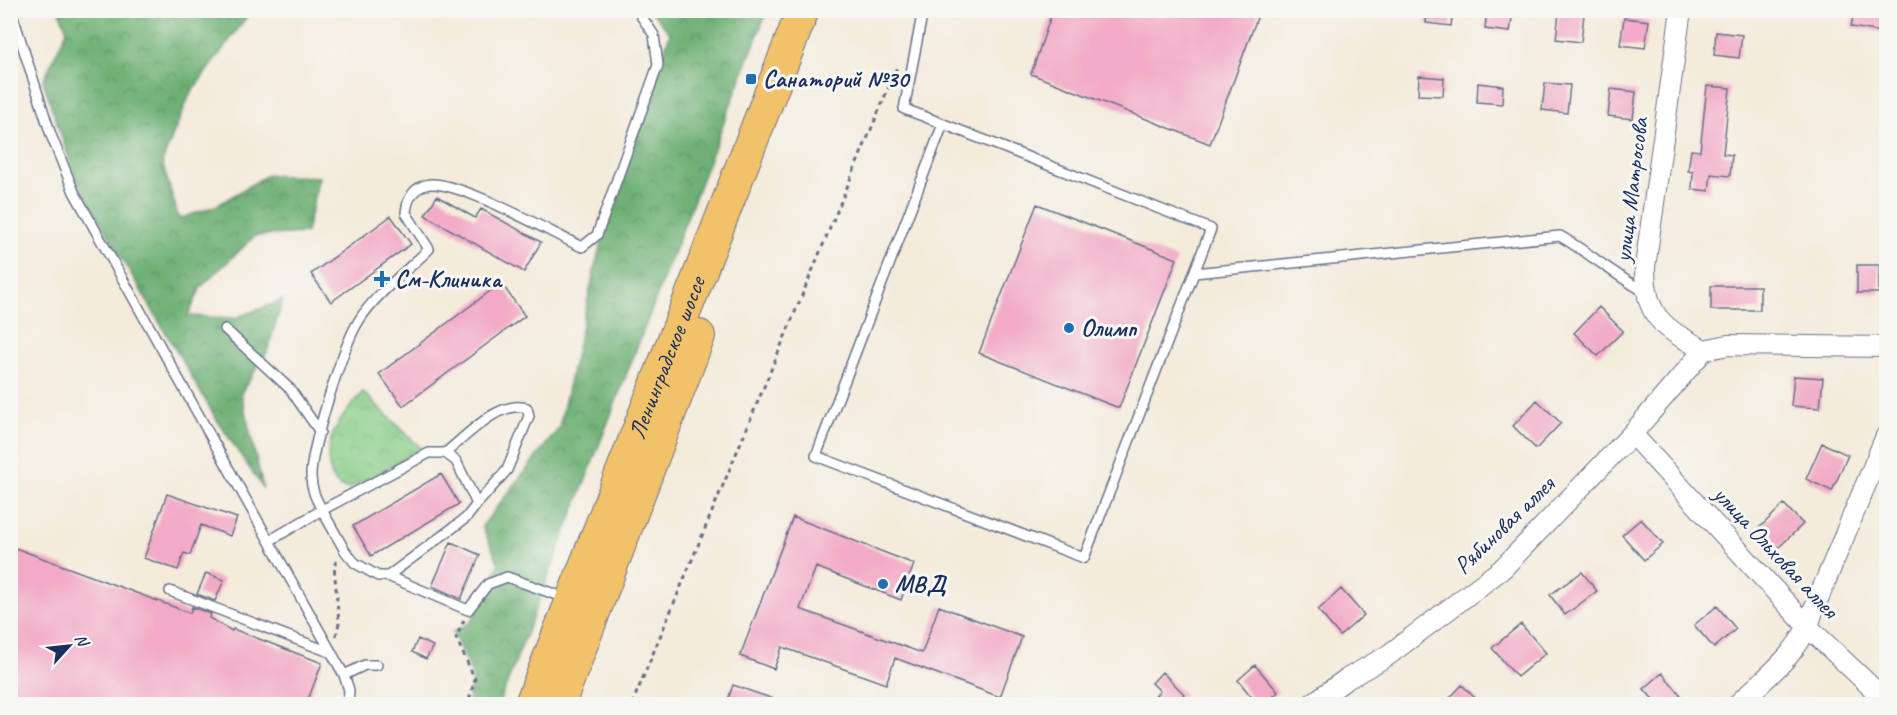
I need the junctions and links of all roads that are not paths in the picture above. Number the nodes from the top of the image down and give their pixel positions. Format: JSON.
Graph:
{"nodes":[{"id":1,"x":11,"y":10,"type":"edge"},
{"id":2,"x":638,"y":10,"type":"edge"},
{"id":3,"x":803,"y":10,"type":"edge"},
{"id":4,"x":824,"y":10,"type":"edge"},
{"id":5,"x":922,"y":10,"type":"edge"},
{"id":6,"x":1682,"y":10,"type":"edge"},
{"id":7,"x":943,"y":124,"type":"junction"},
{"id":8,"x":1194,"y":273,"type":"junction"},
{"id":9,"x":1645,"y":292,"type":"junction"},
{"id":10,"x":225,"y":329,"type":"dead end"},
{"id":11,"x":1887,"y":347,"type":"edge"},
{"id":12,"x":1704,"y":351,"type":"junction"},
{"id":13,"x":320,"y":432,"type":"junction"},
{"id":14,"x":1632,"y":434,"type":"junction"},
{"id":15,"x":1887,"y":436,"type":"edge"},
{"id":16,"x":445,"y":453,"type":"junction"},
{"id":17,"x":477,"y":504,"type":"junction"},
{"id":18,"x":322,"y":510,"type":"junction"},
{"id":19,"x":269,"y":541,"type":"junction"},
{"id":20,"x":388,"y":576,"type":"junction"},
{"id":21,"x":170,"y":591,"type":"dead end"},
{"id":22,"x":572,"y":601,"type":"junction"},
{"id":23,"x":1809,"y":628,"type":"junction"},
{"id":24,"x":332,"y":653,"type":"junction"},
{"id":25,"x":377,"y":665,"type":"dead end"},
{"id":26,"x":344,"y":675,"type":"junction"},
{"id":27,"x":1887,"y":701,"type":"edge"},
{"id":28,"x":348,"y":705,"type":"edge"},
{"id":29,"x":531,"y":705,"type":"edge"},
{"id":30,"x":559,"y":705,"type":"edge"},
{"id":31,"x":1312,"y":705,"type":"edge"},
{"id":32,"x":1738,"y":705,"type":"edge"}],
"edges":[{"from":1,"to":19,"type":"lane"},
{"from":2,"to":13,"type":"lane"},
{"from":3,"to":22,"type":"highway","name":"Ленинградское шоссе"},
{"from":4,"to":30,"type":"highway","name":"Ленинградское шоссе"},
{"from":5,"to":7,"type":"lane"},
{"from":6,"to":9,"type":"street","name":"улица Матросова"},
{"from":7,"to":8,"type":"lane"},
{"from":7,"to":8,"type":"lane"},
{"from":8,"to":9,"type":"lane"},
{"from":9,"to":12,"type":"street","name":"улица Матросова"},
{"from":10,"to":13,"type":"lane"},
{"from":11,"to":12,"type":"street"},
{"from":12,"to":14,"type":"street","name":"Рябиновая аллея"},
{"from":13,"to":18,"type":"lane"},
{"from":14,"to":23,"type":"street","name":"улица Ольховая аллея"},
{"from":14,"to":31,"type":"street","name":"Рябиновая аллея"},
{"from":15,"to":23,"type":"street"},
{"from":16,"to":17,"type":"lane"},
{"from":16,"to":17,"type":"lane"},
{"from":16,"to":18,"type":"lane"},
{"from":17,"to":20,"type":"lane"},
{"from":18,"to":19,"type":"lane"},
{"from":18,"to":20,"type":"lane"},
{"from":19,"to":24,"type":"lane"},
{"from":20,"to":22,"type":"lane"},
{"from":21,"to":24,"type":"lane"},
{"from":22,"to":29,"type":"highway","name":"Ленинградское шоссе"},
{"from":23,"to":27,"type":"street","name":"улица Ольховая аллея"},
{"from":23,"to":32,"type":"street"},
{"from":24,"to":26,"type":"lane"},
{"from":25,"to":26,"type":"lane"},
{"from":26,"to":28,"type":"lane"}]}
